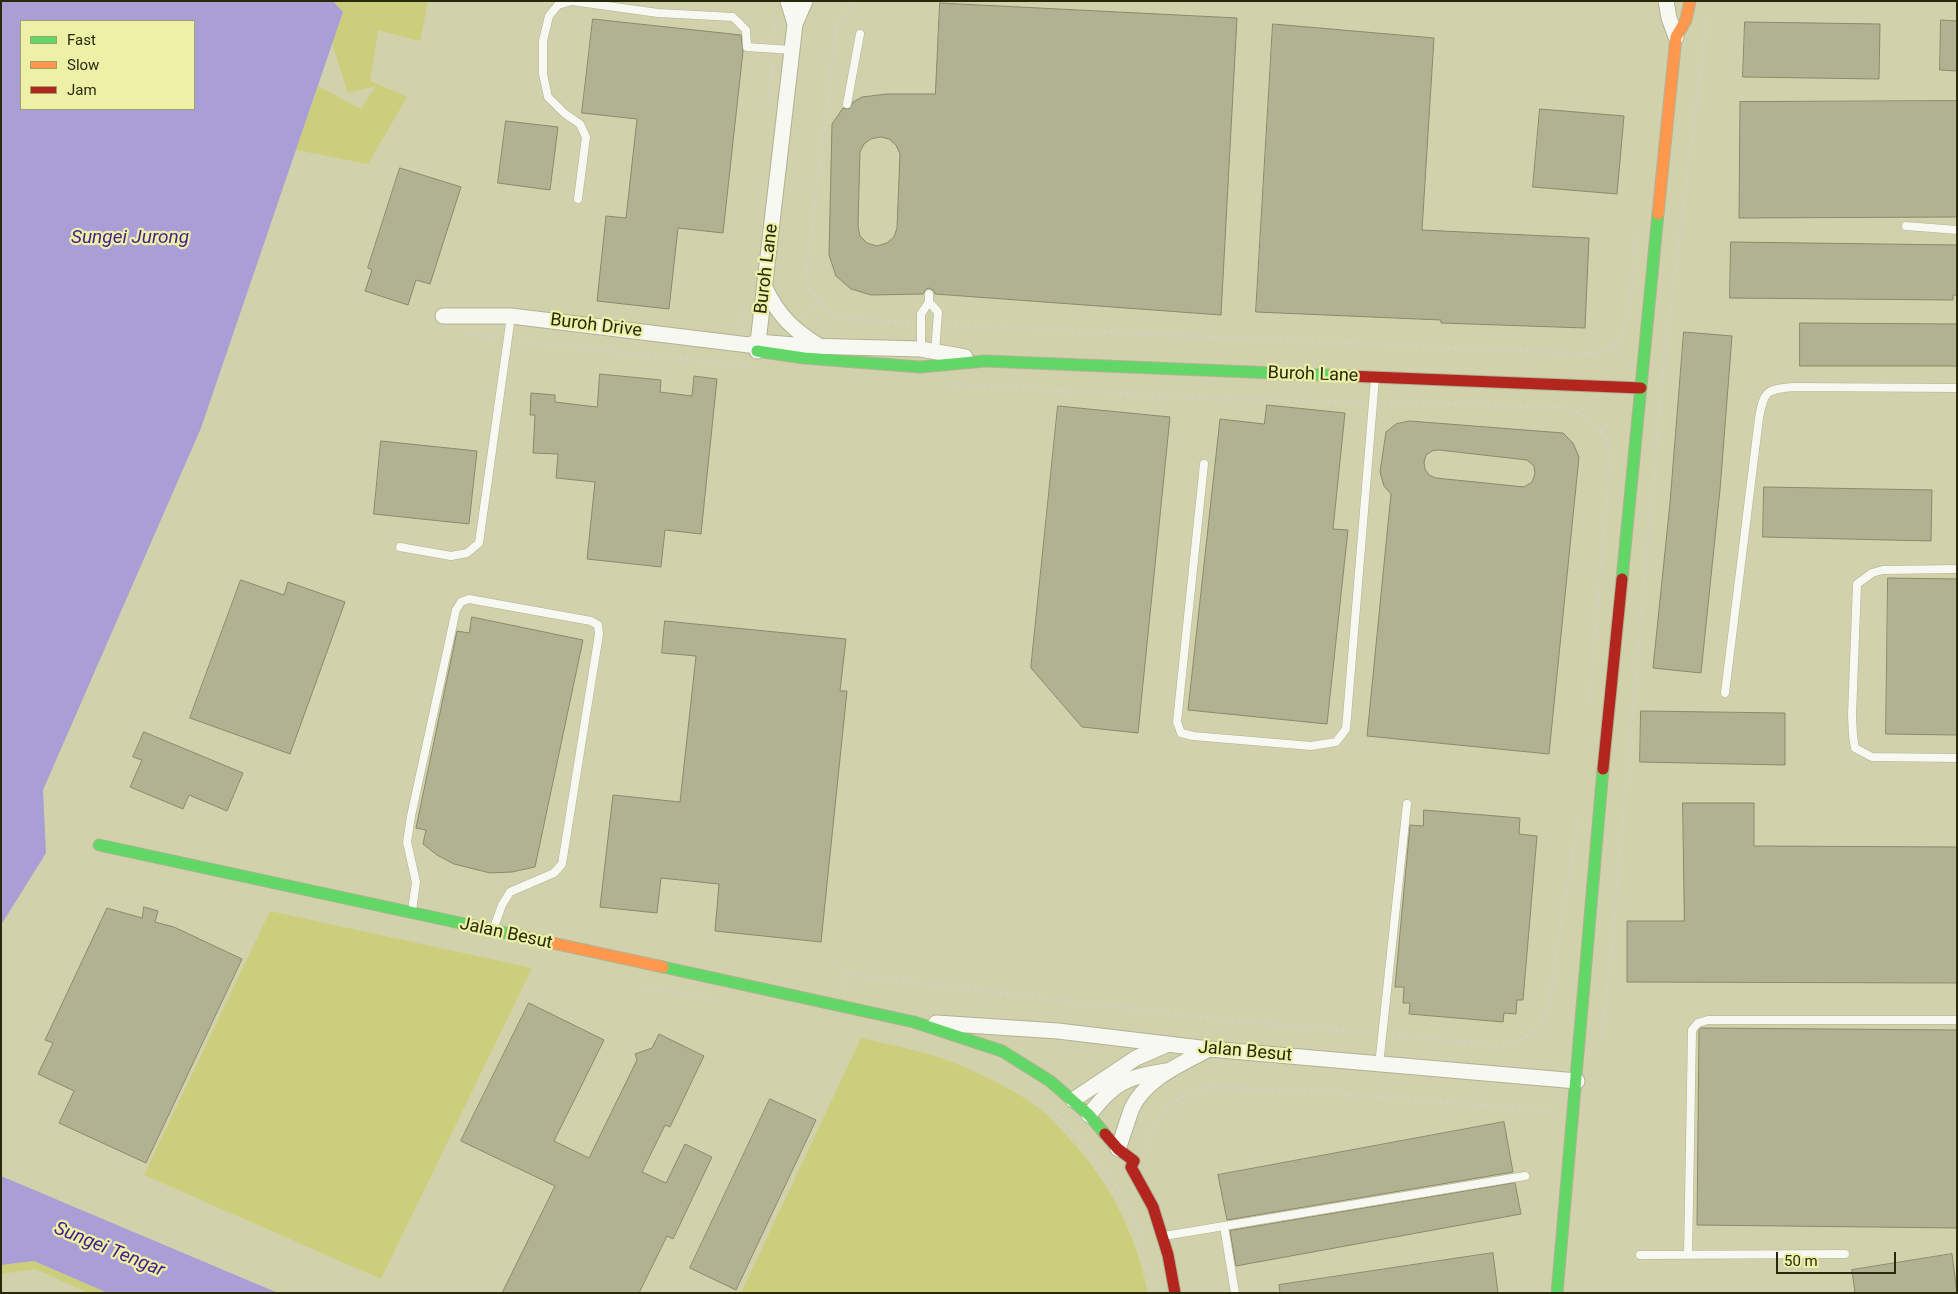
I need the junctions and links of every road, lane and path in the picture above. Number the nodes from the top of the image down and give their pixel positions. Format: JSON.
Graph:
{"nodes":[{"id":1,"x":805,"y":1,"type":"edge"},
{"id":2,"x":858,"y":1,"type":"edge"},
{"id":3,"x":1666,"y":1,"type":"edge"},
{"id":4,"x":1690,"y":1,"type":"edge"},
{"id":5,"x":782,"y":6,"type":"edge"},
{"id":6,"x":1708,"y":11,"type":"dead end"},
{"id":7,"x":795,"y":24,"type":"junction"},
{"id":8,"x":860,"y":34,"type":"dead end"},
{"id":9,"x":1676,"y":37,"type":"junction"},
{"id":10,"x":774,"y":49,"type":"junction"},
{"id":11,"x":792,"y":50,"type":"junction"},
{"id":12,"x":847,"y":104,"type":"dead end"},
{"id":13,"x":768,"y":112,"type":"dead end"},
{"id":14,"x":578,"y":199,"type":"dead end"},
{"id":15,"x":1637,"y":224,"type":"dead end"},
{"id":16,"x":1906,"y":226,"type":"dead end"},
{"id":17,"x":1957,"y":230,"type":"edge"},
{"id":18,"x":765,"y":288,"type":"junction"},
{"id":19,"x":747,"y":300,"type":"dead end"},
{"id":20,"x":443,"y":316,"type":"dead end"},
{"id":21,"x":511,"y":316,"type":"junction"},
{"id":22,"x":921,"y":324,"type":"junction"},
{"id":23,"x":937,"y":324,"type":"junction"},
{"id":24,"x":728,"y":331,"type":"dead end"},
{"id":25,"x":462,"y":332,"type":"dead end"},
{"id":26,"x":508,"y":340,"type":"junction"},
{"id":27,"x":754,"y":346,"type":"junction"},
{"id":28,"x":819,"y":346,"type":"junction"},
{"id":29,"x":1613,"y":346,"type":"junction"},
{"id":30,"x":928,"y":350,"type":"junction"},
{"id":31,"x":1619,"y":354,"type":"dead end"},
{"id":32,"x":985,"y":361,"type":"junction"},
{"id":33,"x":750,"y":366,"type":"dead end"},
{"id":34,"x":1375,"y":378,"type":"junction"},
{"id":35,"x":944,"y":384,"type":"dead end"},
{"id":36,"x":1641,"y":388,"type":"junction"},
{"id":37,"x":1957,"y":388,"type":"edge"},
{"id":38,"x":1069,"y":391,"type":"junction"},
{"id":39,"x":1372,"y":402,"type":"junction"},
{"id":40,"x":1068,"y":403,"type":"dead end"},
{"id":41,"x":1610,"y":423,"type":"dead end"},
{"id":42,"x":1601,"y":432,"type":"junction"},
{"id":43,"x":1204,"y":464,"type":"dead end"},
{"id":44,"x":400,"y":547,"type":"dead end"},
{"id":45,"x":1957,"y":569,"type":"edge"},
{"id":46,"x":1725,"y":692,"type":"dead end"},
{"id":47,"x":1589,"y":711,"type":"dead end"},
{"id":48,"x":1957,"y":758,"type":"edge"},
{"id":49,"x":1407,"y":804,"type":"dead end"},
{"id":50,"x":1579,"y":808,"type":"dead end"},
{"id":51,"x":99,"y":845,"type":"dead end"},
{"id":52,"x":412,"y":913,"type":"junction"},
{"id":53,"x":493,"y":931,"type":"junction"},
{"id":54,"x":838,"y":1006,"type":"junction"},
{"id":55,"x":1957,"y":1020,"type":"edge"},
{"id":56,"x":914,"y":1022,"type":"junction"},
{"id":57,"x":1383,"y":1034,"type":"junction"},
{"id":58,"x":1600,"y":1041,"type":"dead end"},
{"id":59,"x":1167,"y":1045,"type":"junction"},
{"id":60,"x":1209,"y":1049,"type":"junction"},
{"id":61,"x":1380,"y":1065,"type":"junction"},
{"id":62,"x":1170,"y":1070,"type":"junction"},
{"id":63,"x":1577,"y":1081,"type":"junction"},
{"id":64,"x":1073,"y":1100,"type":"junction"},
{"id":65,"x":1051,"y":1109,"type":"dead end"},
{"id":66,"x":1089,"y":1115,"type":"junction"},
{"id":67,"x":1561,"y":1118,"type":"dead end"},
{"id":68,"x":1118,"y":1149,"type":"junction"},
{"id":69,"x":1134,"y":1161,"type":"junction"},
{"id":70,"x":1525,"y":1176,"type":"dead end"},
{"id":71,"x":1224,"y":1226,"type":"junction"},
{"id":72,"x":1162,"y":1236,"type":"junction"},
{"id":73,"x":1688,"y":1254,"type":"junction"},
{"id":74,"x":1845,"y":1254,"type":"dead end"},
{"id":75,"x":1640,"y":1255,"type":"dead end"},
{"id":76,"x":1154,"y":1293,"type":"edge"},
{"id":77,"x":1175,"y":1293,"type":"edge"},
{"id":78,"x":1235,"y":1293,"type":"edge"},
{"id":79,"x":1556,"y":1293,"type":"edge"}],
"edges":[{"from":1,"to":7,"type":"street","name":"Buroh Lane"},
{"from":2,"to":22,"type":"path"},
{"from":3,"to":9,"type":"street"},
{"from":4,"to":9,"type":"street"},
{"from":5,"to":7,"type":"street","name":"Buroh Lane"},
{"from":5,"to":10,"type":"path"},
{"from":6,"to":58,"type":"path"},
{"from":7,"to":11,"type":"street","name":"Buroh Lane"},
{"from":8,"to":12,"type":"lane"},
{"from":9,"to":36,"type":"street"},
{"from":10,"to":11,"type":"lane"},
{"from":10,"to":13,"type":"path"},
{"from":10,"to":14,"type":"lane"},
{"from":11,"to":18,"type":"street","name":"Buroh Lane"},
{"from":15,"to":29,"type":"path"},
{"from":16,"to":17,"type":"lane"},
{"from":18,"to":27,"type":"street","name":"Buroh Lane"},
{"from":18,"to":28,"type":"street"},
{"from":19,"to":24,"type":"path"},
{"from":20,"to":21,"type":"street","name":"Buroh Drive"},
{"from":21,"to":26,"type":"lane"},
{"from":21,"to":27,"type":"street","name":"Buroh Drive"},
{"from":22,"to":23,"type":"lane"},
{"from":22,"to":30,"type":"lane"},
{"from":23,"to":29,"type":"path"},
{"from":23,"to":30,"type":"lane"},
{"from":25,"to":26,"type":"path"},
{"from":26,"to":33,"type":"path"},
{"from":26,"to":44,"type":"lane"},
{"from":27,"to":28,"type":"street","name":"Buroh Drive"},
{"from":27,"to":32,"type":"street"},
{"from":28,"to":30,"type":"street"},
{"from":29,"to":31,"type":"path"},
{"from":30,"to":32,"type":"street"},
{"from":32,"to":34,"type":"street","name":"Buroh Lane"},
{"from":34,"to":36,"type":"street","name":"Buroh Lane"},
{"from":34,"to":39,"type":"lane"},
{"from":35,"to":38,"type":"path"},
{"from":36,"to":63,"type":"street"},
{"from":37,"to":46,"type":"lane"},
{"from":38,"to":39,"type":"path"},
{"from":38,"to":40,"type":"path"},
{"from":39,"to":42,"type":"path"},
{"from":39,"to":43,"type":"lane"},
{"from":41,"to":42,"type":"path"},
{"from":42,"to":47,"type":"path"},
{"from":45,"to":48,"type":"lane"},
{"from":49,"to":57,"type":"lane"},
{"from":50,"to":57,"type":"path"},
{"from":51,"to":52,"type":"street","name":"Jalan Besut"},
{"from":52,"to":53,"type":"street","name":"Jalan Besut"},
{"from":52,"to":53,"type":"lane"},
{"from":53,"to":54,"type":"street","name":"Jalan Besut"},
{"from":54,"to":56,"type":"street","name":"Jalan Besut"},
{"from":54,"to":57,"type":"path"},
{"from":55,"to":73,"type":"lane"},
{"from":56,"to":59,"type":"street","name":"Jalan Besut"},
{"from":56,"to":64,"type":"street","name":"Jalan Besut"},
{"from":57,"to":61,"type":"lane"},
{"from":59,"to":60,"type":"street","name":"Jalan Besut"},
{"from":59,"to":64,"type":"street"},
{"from":60,"to":61,"type":"street","name":"Jalan Besut"},
{"from":60,"to":62,"type":"street"},
{"from":61,"to":63,"type":"street","name":"Jalan Besut"},
{"from":62,"to":66,"type":"street"},
{"from":62,"to":68,"type":"street"},
{"from":63,"to":79,"type":"street"},
{"from":64,"to":66,"type":"street","name":"Jalan Besut"},
{"from":65,"to":76,"type":"path"},
{"from":66,"to":68,"type":"street","name":"Jalan Besut"},
{"from":67,"to":69,"type":"path"},
{"from":68,"to":69,"type":"street","name":"Jalan Besut"},
{"from":69,"to":72,"type":"street"},
{"from":70,"to":71,"type":"lane"},
{"from":71,"to":72,"type":"lane"},
{"from":71,"to":78,"type":"lane"},
{"from":72,"to":77,"type":"street"},
{"from":73,"to":74,"type":"lane"},
{"from":73,"to":75,"type":"lane"}]}
